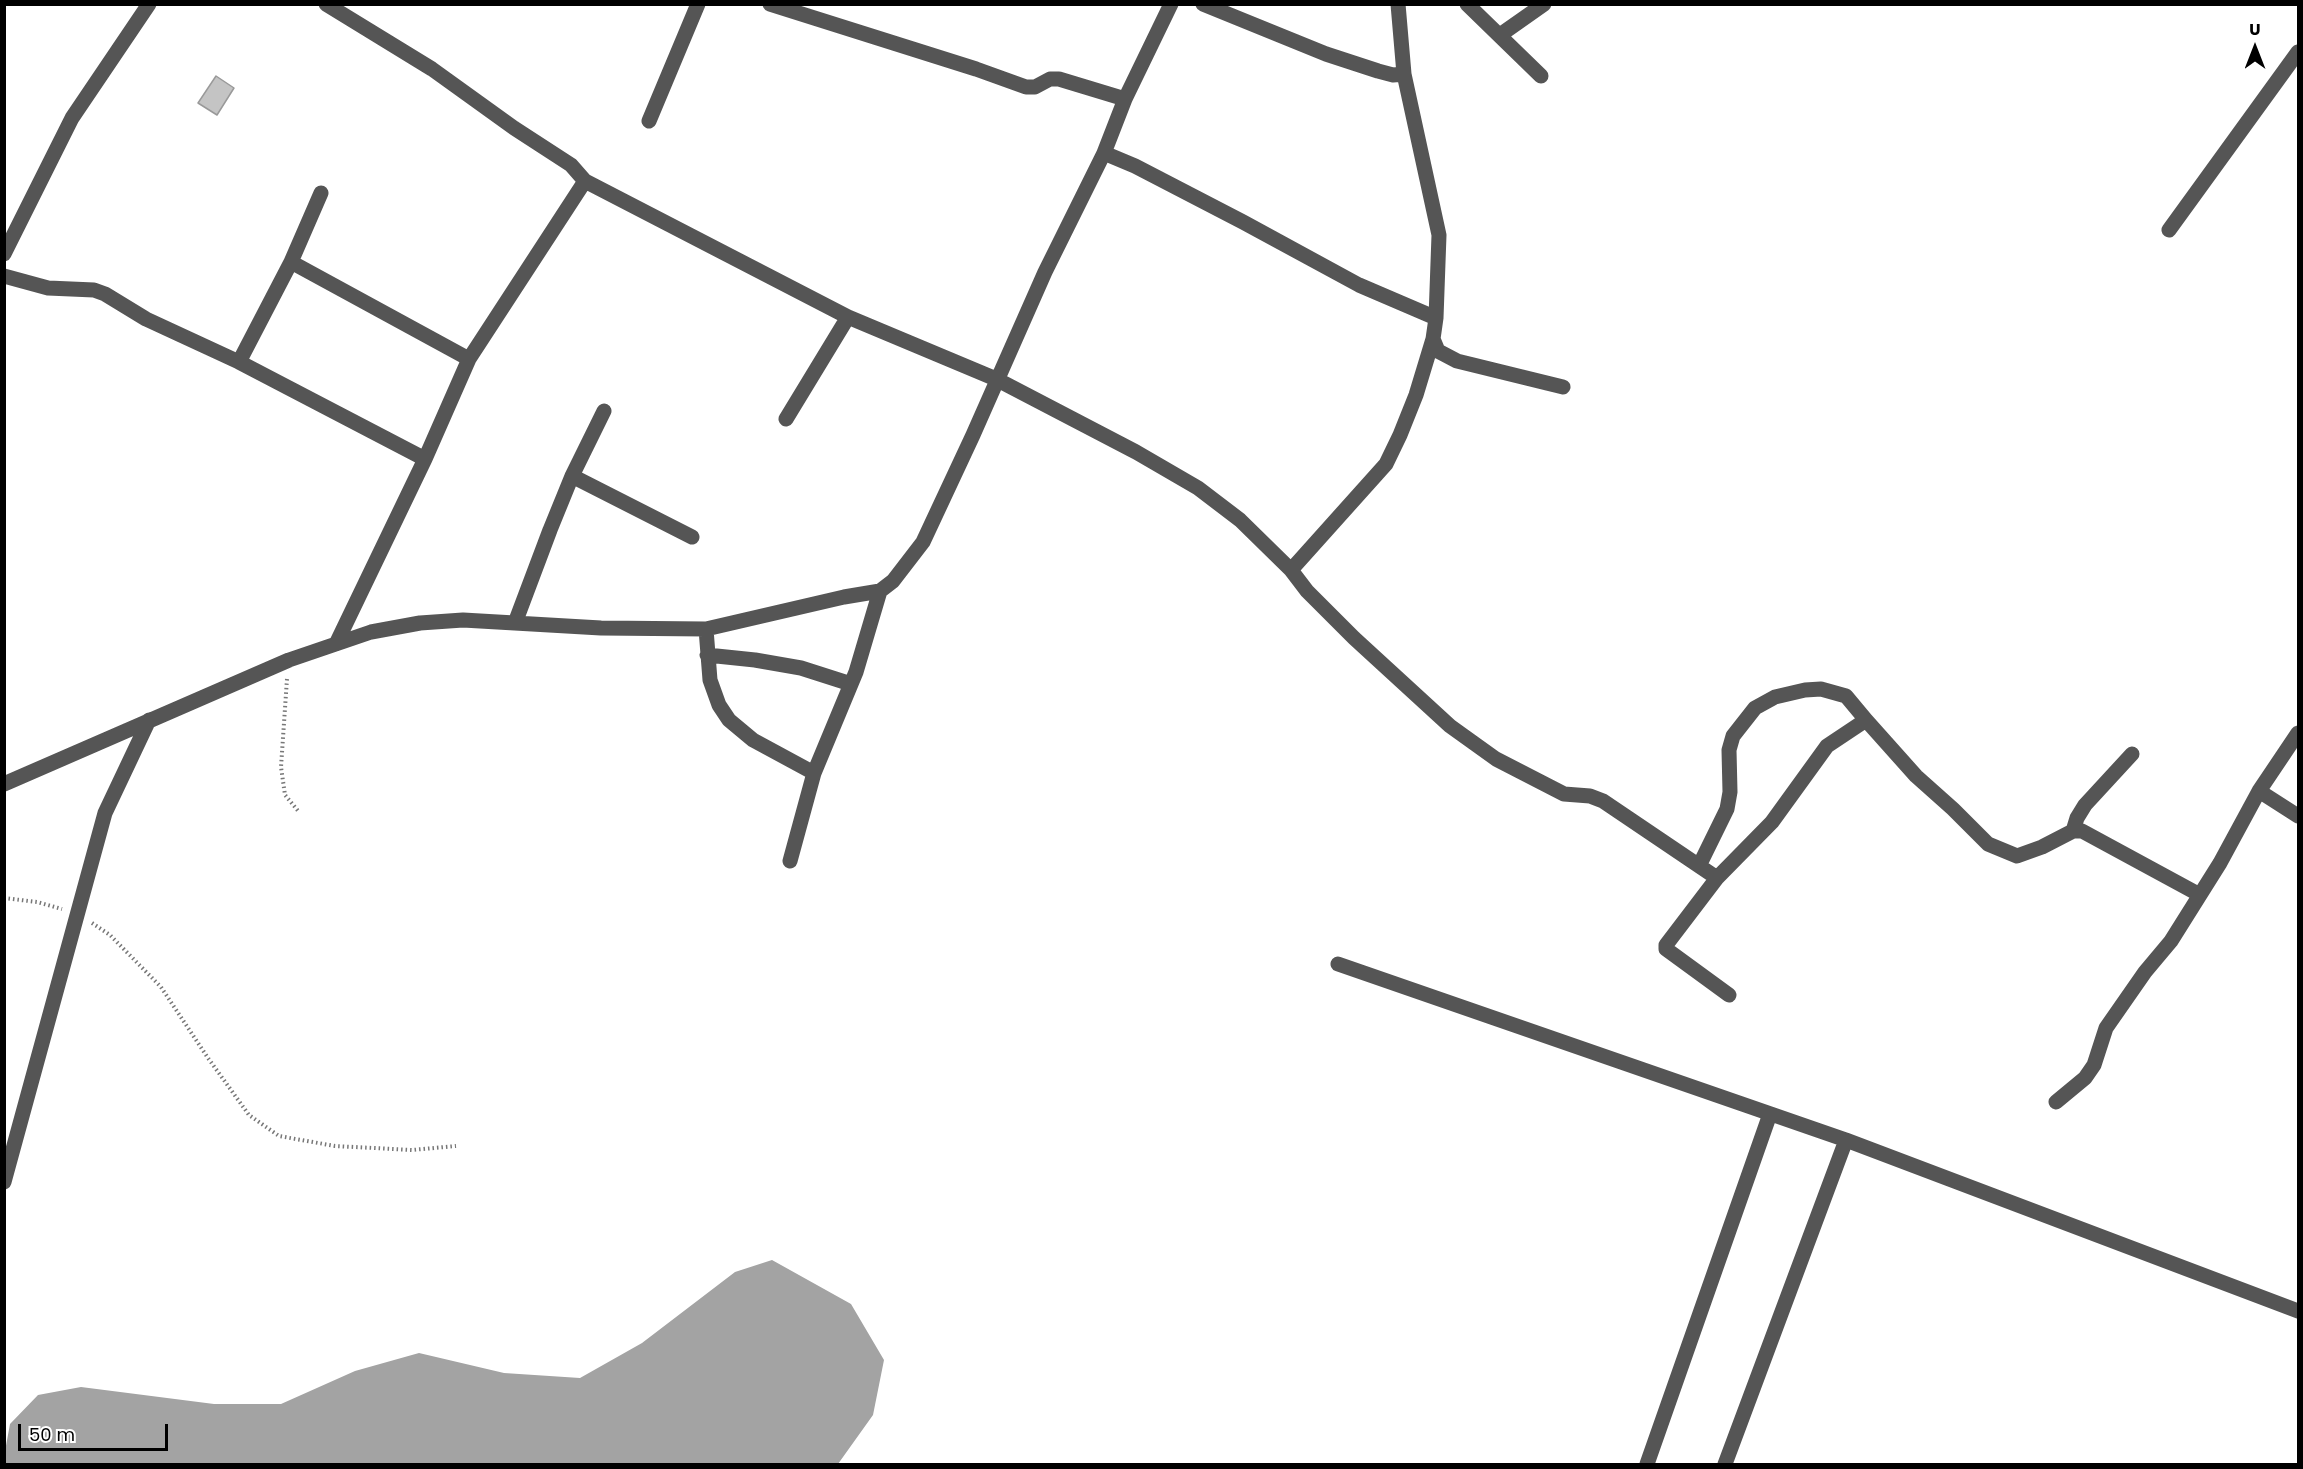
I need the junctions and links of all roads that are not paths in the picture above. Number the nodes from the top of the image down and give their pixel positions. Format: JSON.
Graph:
{"nodes":[{"id":1,"x":149,"y":4,"type":"edge"},
{"id":2,"x":326,"y":4,"type":"edge"},
{"id":3,"x":698,"y":4,"type":"edge"},
{"id":4,"x":770,"y":4,"type":"edge"},
{"id":5,"x":1171,"y":4,"type":"edge"},
{"id":6,"x":1203,"y":4,"type":"edge"},
{"id":7,"x":1398,"y":4,"type":"edge"},
{"id":8,"x":1467,"y":4,"type":"edge"},
{"id":9,"x":1544,"y":4,"type":"edge"},
{"id":10,"x":1500,"y":35,"type":"junction"},
{"id":11,"x":2298,"y":52,"type":"edge"},
{"id":12,"x":1404,"y":74,"type":"junction"},
{"id":13,"x":1541,"y":76,"type":"dead end"},
{"id":14,"x":1125,"y":99,"type":"junction"},
{"id":15,"x":649,"y":121,"type":"dead end"},
{"id":16,"x":1104,"y":153,"type":"junction"},
{"id":17,"x":585,"y":181,"type":"junction"},
{"id":18,"x":321,"y":193,"type":"dead end"},
{"id":19,"x":2169,"y":230,"type":"dead end"},
{"id":20,"x":4,"y":254,"type":"edge"},
{"id":21,"x":291,"y":262,"type":"junction"},
{"id":22,"x":4,"y":276,"type":"edge"},
{"id":23,"x":848,"y":317,"type":"junction"},
{"id":24,"x":1436,"y":318,"type":"junction"},
{"id":25,"x":1432,"y":339,"type":"junction"},
{"id":26,"x":469,"y":359,"type":"junction"},
{"id":27,"x":239,"y":362,"type":"junction"},
{"id":28,"x":996,"y":379,"type":"junction"},
{"id":29,"x":1563,"y":387,"type":"dead end"},
{"id":30,"x":604,"y":411,"type":"dead end"},
{"id":31,"x":786,"y":419,"type":"dead end"},
{"id":32,"x":425,"y":459,"type":"junction"},
{"id":33,"x":572,"y":476,"type":"junction"},
{"id":34,"x":692,"y":537,"type":"dead end"},
{"id":35,"x":1291,"y":570,"type":"junction"},
{"id":36,"x":880,"y":591,"type":"junction"},
{"id":37,"x":515,"y":623,"type":"junction"},
{"id":38,"x":706,"y":629,"type":"junction"},
{"id":39,"x":336,"y":644,"type":"junction"},
{"id":40,"x":707,"y":655,"type":"junction"},
{"id":41,"x":851,"y":684,"type":"junction"},
{"id":42,"x":149,"y":720,"type":"junction"},
{"id":43,"x":1866,"y":720,"type":"junction"},
{"id":44,"x":2298,"y":733,"type":"edge"},
{"id":45,"x":2132,"y":754,"type":"dead end"},
{"id":46,"x":814,"y":773,"type":"junction"},
{"id":47,"x":4,"y":784,"type":"edge"},
{"id":48,"x":2259,"y":791,"type":"junction"},
{"id":49,"x":2298,"y":816,"type":"edge"},
{"id":50,"x":2073,"y":831,"type":"junction"},
{"id":51,"x":790,"y":861,"type":"dead end"},
{"id":52,"x":1699,"y":866,"type":"junction"},
{"id":53,"x":1717,"y":878,"type":"junction"},
{"id":54,"x":2200,"y":895,"type":"junction"},
{"id":55,"x":1338,"y":964,"type":"dead end"},
{"id":56,"x":1730,"y":995,"type":"dead end"},
{"id":57,"x":2056,"y":1102,"type":"dead end"},
{"id":58,"x":1770,"y":1113,"type":"junction"},
{"id":59,"x":1846,"y":1140,"type":"junction"},
{"id":60,"x":4,"y":1182,"type":"edge"},
{"id":61,"x":2298,"y":1311,"type":"edge"},
{"id":62,"x":1647,"y":1464,"type":"edge"},
{"id":63,"x":1725,"y":1464,"type":"edge"}],
"edges":[{"from":1,"to":20,"type":"street"},
{"from":2,"to":17,"type":"street"},
{"from":3,"to":15,"type":"street"},
{"from":4,"to":14,"type":"street"},
{"from":5,"to":14,"type":"street"},
{"from":6,"to":12,"type":"street"},
{"from":7,"to":12,"type":"street"},
{"from":8,"to":10,"type":"street"},
{"from":9,"to":10,"type":"street"},
{"from":10,"to":13,"type":"street"},
{"from":11,"to":19,"type":"street"},
{"from":12,"to":24,"type":"street"},
{"from":14,"to":16,"type":"street"},
{"from":16,"to":24,"type":"street"},
{"from":16,"to":28,"type":"street"},
{"from":17,"to":23,"type":"street"},
{"from":17,"to":26,"type":"street"},
{"from":18,"to":21,"type":"street"},
{"from":21,"to":26,"type":"street"},
{"from":21,"to":27,"type":"street"},
{"from":22,"to":27,"type":"street"},
{"from":23,"to":28,"type":"street"},
{"from":23,"to":31,"type":"street"},
{"from":24,"to":25,"type":"street"},
{"from":25,"to":29,"type":"street"},
{"from":25,"to":35,"type":"street"},
{"from":26,"to":32,"type":"street"},
{"from":27,"to":32,"type":"street"},
{"from":28,"to":35,"type":"street"},
{"from":28,"to":36,"type":"street"},
{"from":30,"to":33,"type":"street"},
{"from":32,"to":39,"type":"street"},
{"from":33,"to":34,"type":"street"},
{"from":33,"to":37,"type":"street"},
{"from":35,"to":52,"type":"street"},
{"from":36,"to":38,"type":"street"},
{"from":36,"to":41,"type":"street"},
{"from":37,"to":38,"type":"street"},
{"from":37,"to":39,"type":"street"},
{"from":38,"to":40,"type":"street"},
{"from":39,"to":42,"type":"street"},
{"from":40,"to":41,"type":"street"},
{"from":40,"to":46,"type":"street"},
{"from":41,"to":46,"type":"street"},
{"from":42,"to":47,"type":"street"},
{"from":42,"to":60,"type":"street"},
{"from":43,"to":50,"type":"street"},
{"from":43,"to":52,"type":"street"},
{"from":43,"to":53,"type":"street"},
{"from":44,"to":48,"type":"street"},
{"from":45,"to":50,"type":"street"},
{"from":46,"to":51,"type":"street"},
{"from":48,"to":49,"type":"street"},
{"from":48,"to":54,"type":"street"},
{"from":50,"to":54,"type":"street"},
{"from":52,"to":53,"type":"street"},
{"from":53,"to":56,"type":"street"},
{"from":54,"to":57,"type":"street"},
{"from":55,"to":58,"type":"street"},
{"from":58,"to":59,"type":"street"},
{"from":58,"to":62,"type":"street"},
{"from":59,"to":61,"type":"street"},
{"from":59,"to":63,"type":"street"}]}
